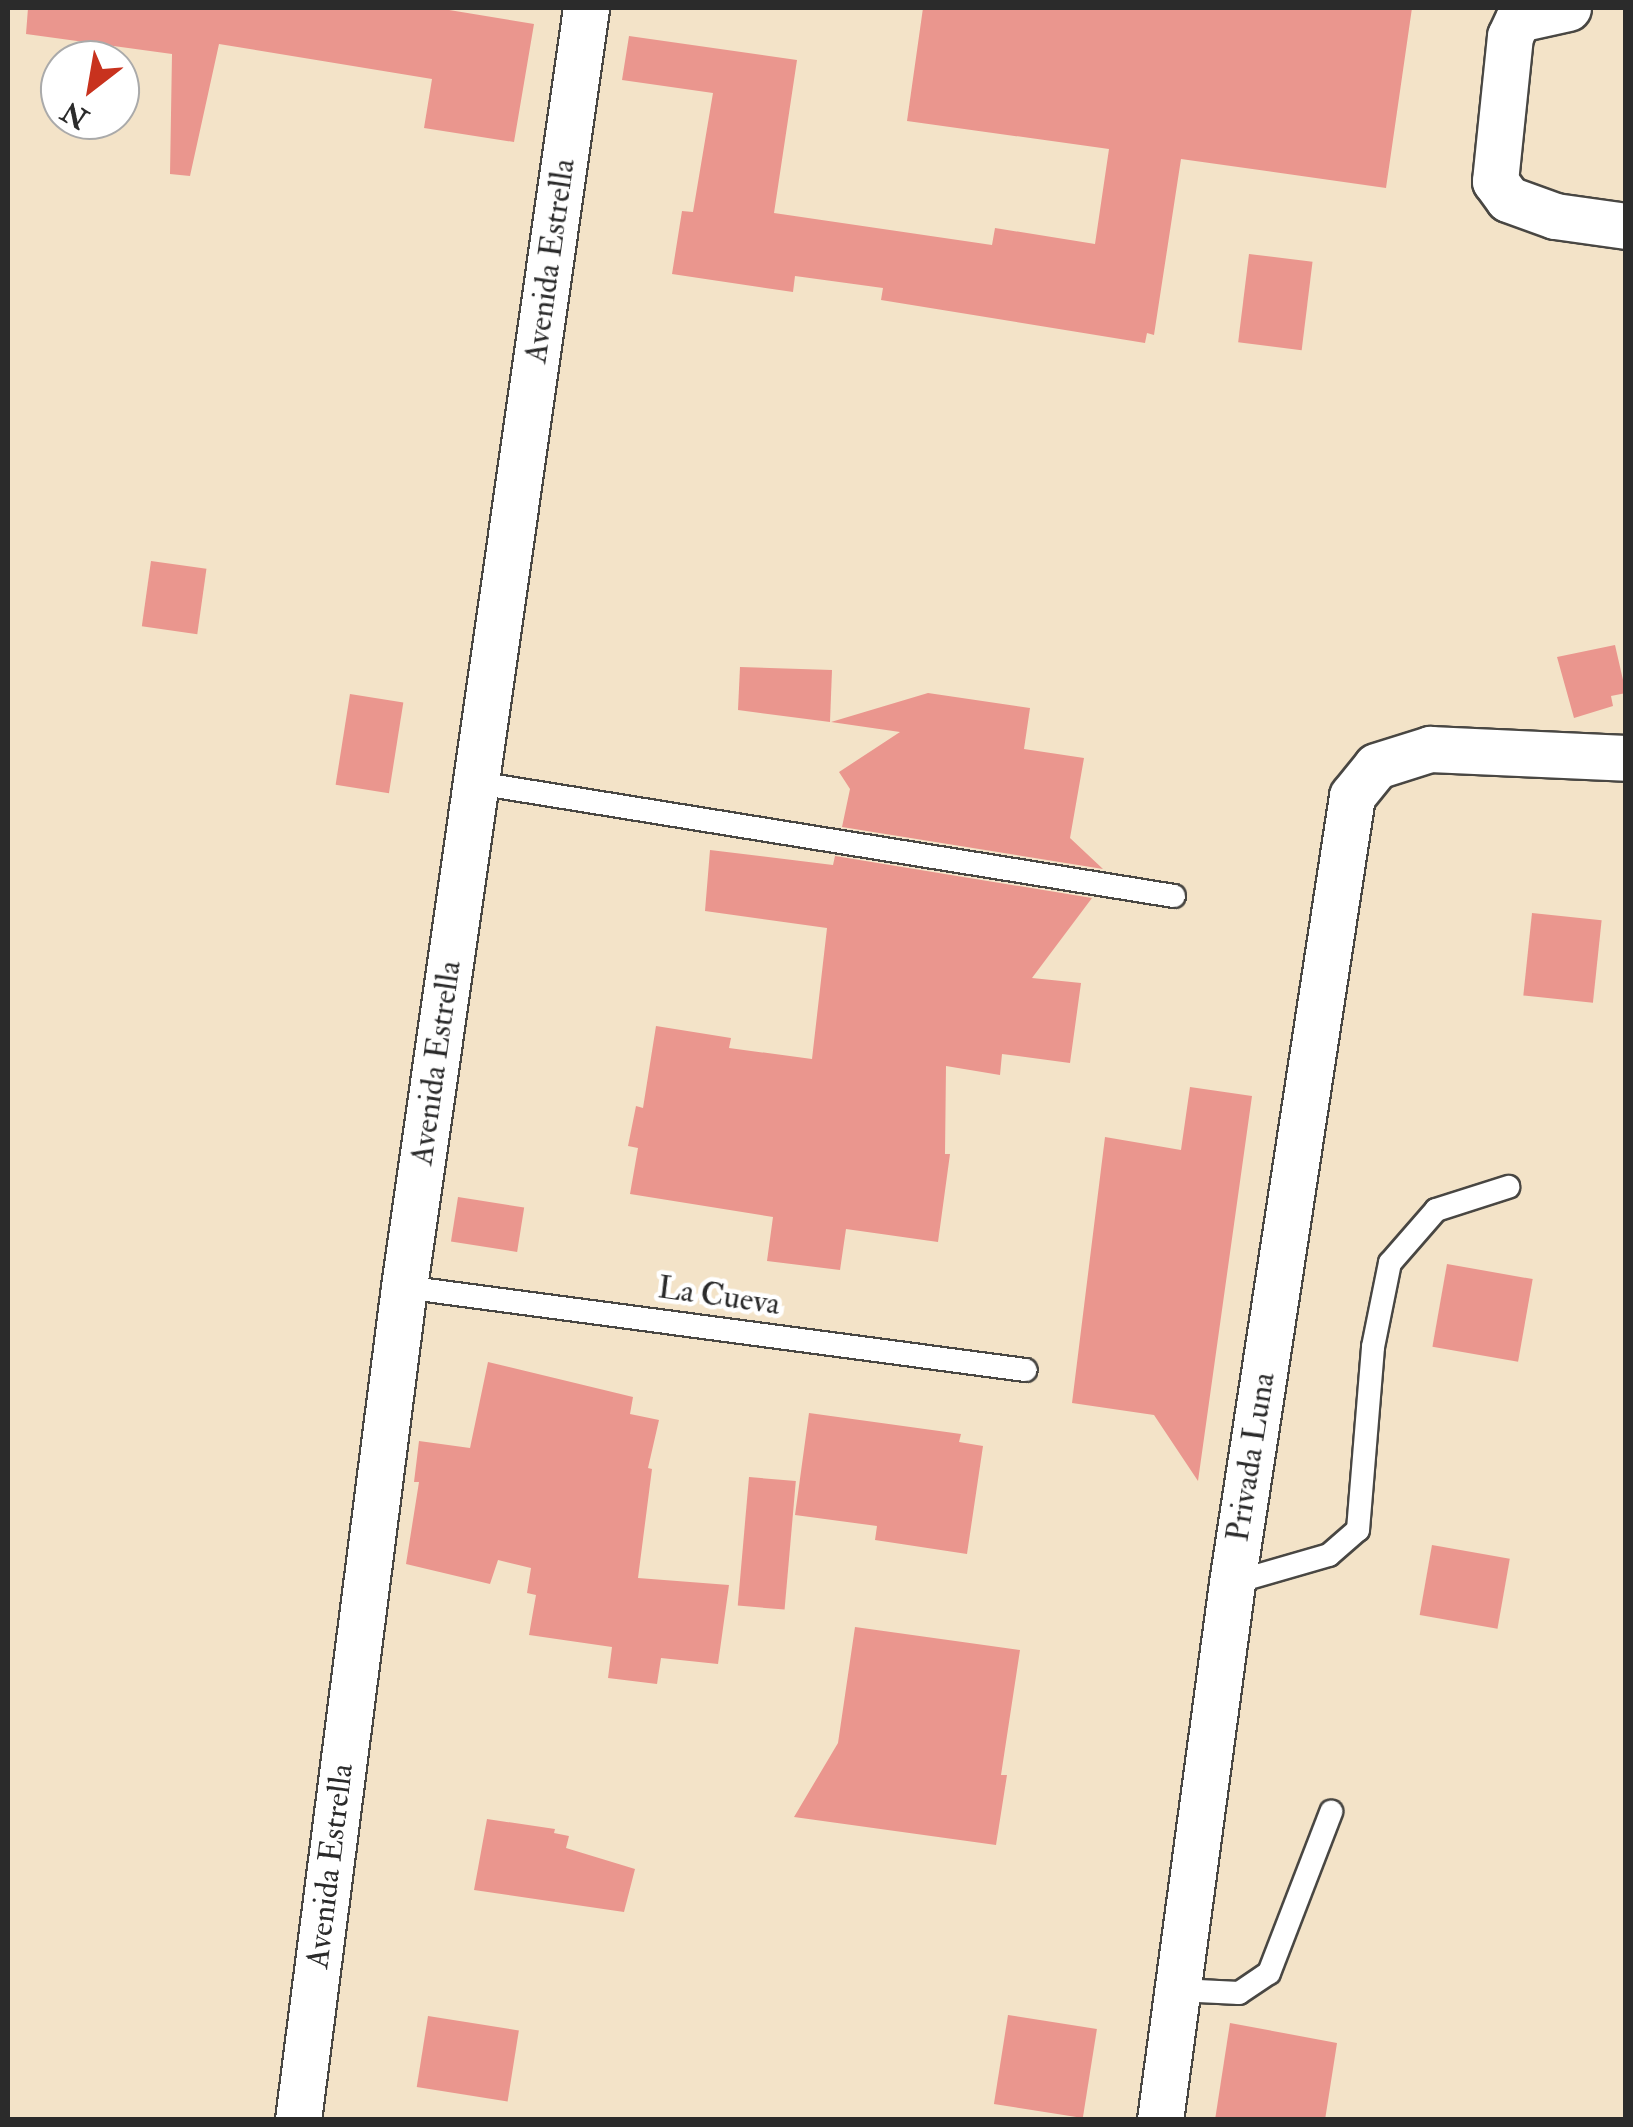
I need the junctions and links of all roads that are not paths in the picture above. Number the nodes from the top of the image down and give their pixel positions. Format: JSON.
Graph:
{"nodes":[{"id":1,"x":586,"y":8,"type":"edge"},
{"id":2,"x":1568,"y":8,"type":"edge"},
{"id":3,"x":1626,"y":226,"type":"edge"},
{"id":4,"x":1626,"y":758,"type":"edge"},
{"id":5,"x":477,"y":783,"type":"junction"},
{"id":6,"x":1174,"y":896,"type":"dead end"},
{"id":7,"x":1508,"y":1187,"type":"dead end"},
{"id":8,"x":404,"y":1287,"type":"junction"},
{"id":9,"x":1026,"y":1370,"type":"dead end"},
{"id":10,"x":1232,"y":1583,"type":"junction"},
{"id":11,"x":1331,"y":1812,"type":"dead end"},
{"id":12,"x":1178,"y":1990,"type":"junction"},
{"id":13,"x":298,"y":2120,"type":"edge"},
{"id":14,"x":1160,"y":2120,"type":"edge"}],
"edges":[{"from":1,"to":5,"type":"street","name":"Avenida Estrella"},
{"from":2,"to":3,"type":"street"},
{"from":4,"to":10,"type":"street","name":"Privada Luna"},
{"from":5,"to":6,"type":"lane"},
{"from":5,"to":8,"type":"street","name":"Avenida Estrella"},
{"from":7,"to":10,"type":"lane"},
{"from":8,"to":9,"type":"lane","name":"La Cueva"},
{"from":8,"to":13,"type":"street","name":"Avenida Estrella"},
{"from":10,"to":12,"type":"street","name":"Privada Luna"},
{"from":11,"to":12,"type":"lane"},
{"from":12,"to":14,"type":"street","name":"Privada Luna"}]}
